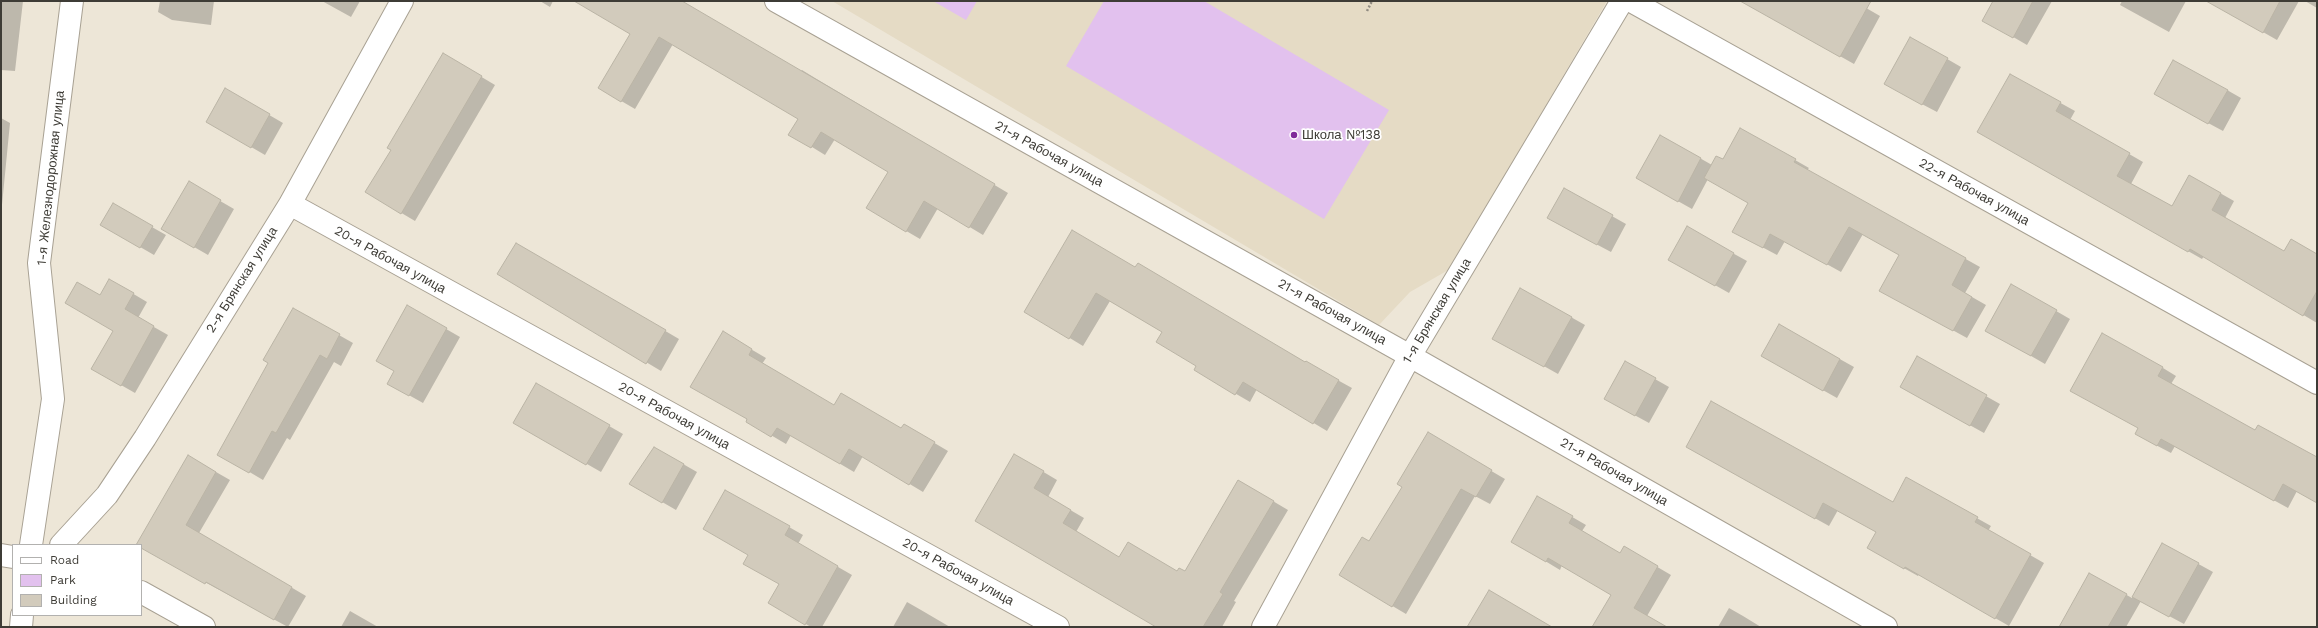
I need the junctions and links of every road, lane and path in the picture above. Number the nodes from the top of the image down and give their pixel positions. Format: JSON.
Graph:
{"nodes":[{"id":1,"x":72,"y":1,"type":"edge"},
{"id":2,"x":402,"y":1,"type":"edge"},
{"id":3,"x":776,"y":1,"type":"edge"},
{"id":4,"x":1372,"y":1,"type":"edge"},
{"id":5,"x":1622,"y":1,"type":"edge"},
{"id":6,"x":1631,"y":1,"type":"edge"},
{"id":7,"x":1367,"y":11,"type":"dead end"},
{"id":8,"x":290,"y":204,"type":"junction"},
{"id":9,"x":1410,"y":356,"type":"junction"},
{"id":10,"x":2317,"y":383,"type":"edge"},
{"id":11,"x":31,"y":544,"type":"edge"},
{"id":12,"x":62,"y":544,"type":"edge"},
{"id":13,"x":1,"y":555,"type":"edge"},
{"id":14,"x":12,"y":557,"type":"edge"},
{"id":15,"x":142,"y":593,"type":"edge"},
{"id":16,"x":22,"y":616,"type":"edge"},
{"id":17,"x":21,"y":627,"type":"edge"},
{"id":18,"x":204,"y":627,"type":"edge"},
{"id":19,"x":1058,"y":627,"type":"edge"},
{"id":20,"x":1263,"y":627,"type":"edge"},
{"id":21,"x":1886,"y":627,"type":"edge"}],
"edges":[{"from":1,"to":11,"type":"street","name":"1-я Железнодорожная улица"},
{"from":2,"to":8,"type":"street","name":"2-я Брянская улица"},
{"from":3,"to":9,"type":"street","name":"21-я Рабочая улица"},
{"from":4,"to":7,"type":"path"},
{"from":5,"to":9,"type":"street","name":"1-я Брянская улица"},
{"from":6,"to":10,"type":"street","name":"22-я Рабочая улица"},
{"from":8,"to":12,"type":"street","name":"2-я Брянская улица"},
{"from":8,"to":19,"type":"street","name":"20-я Рабочая улица"},
{"from":9,"to":20,"type":"street","name":"1-я Брянская улица"},
{"from":9,"to":21,"type":"street","name":"21-я Рабочая улица"},
{"from":13,"to":14,"type":"street"},
{"from":15,"to":18,"type":"street"},
{"from":16,"to":17,"type":"street"}]}
